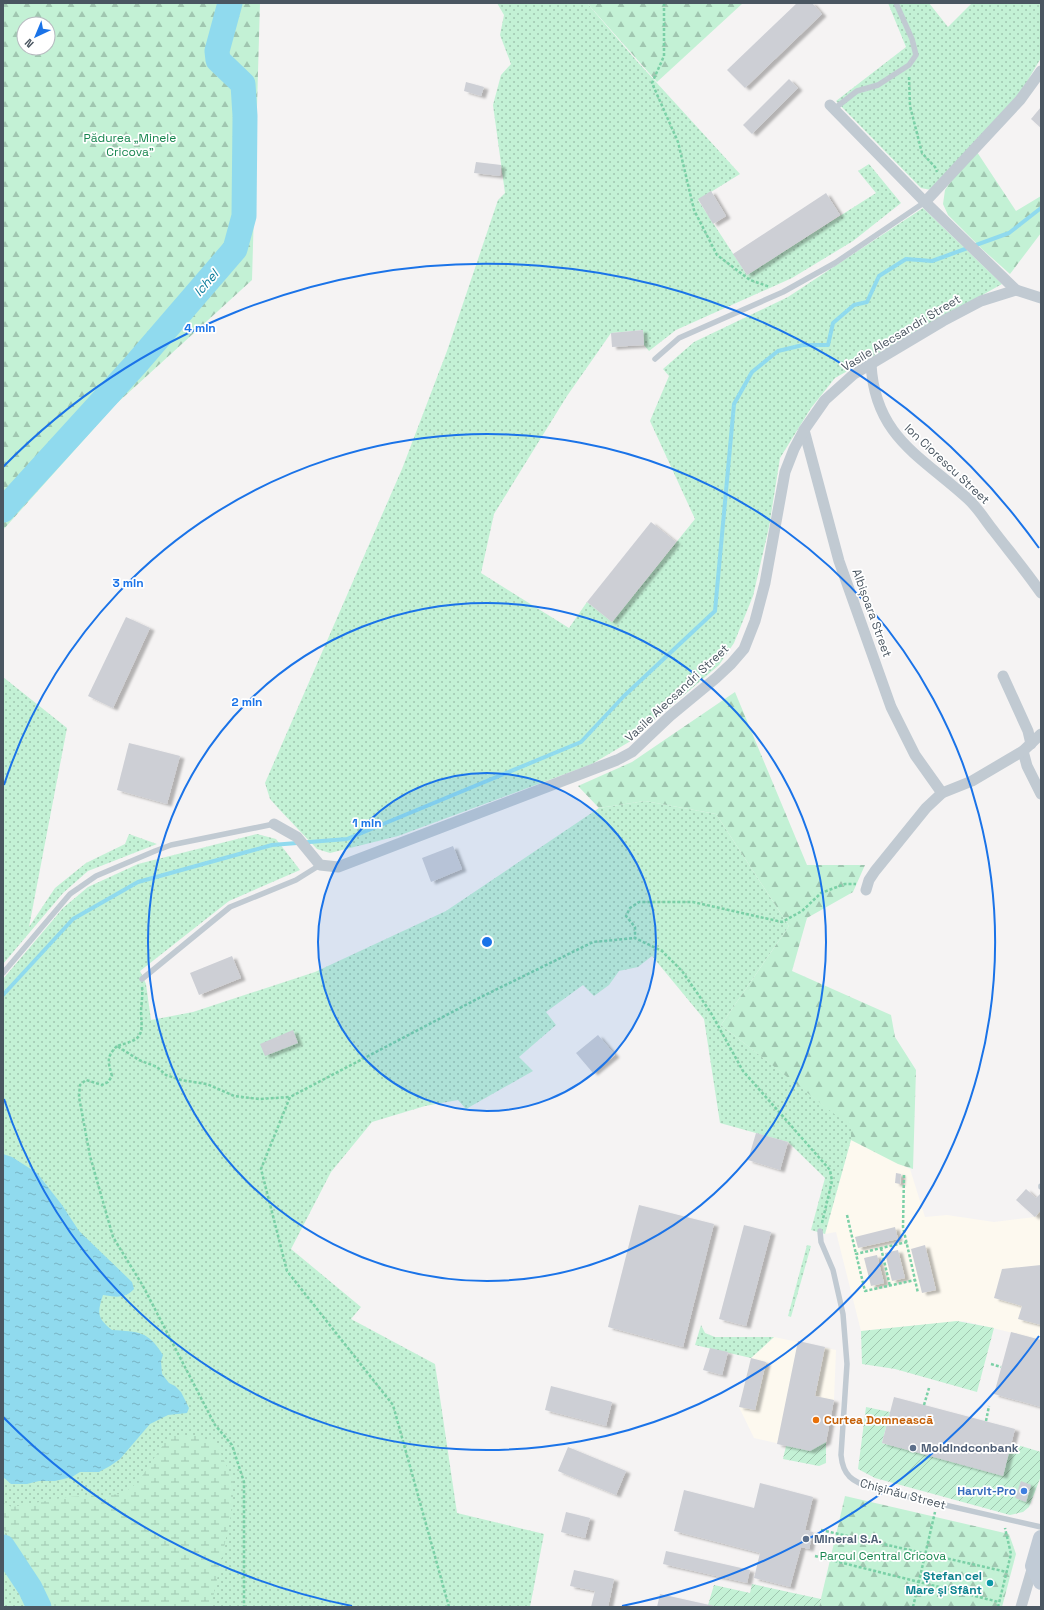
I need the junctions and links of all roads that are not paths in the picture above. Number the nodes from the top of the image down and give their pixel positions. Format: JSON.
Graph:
{"nodes":[{"id":1,"x":896,"y":3,"type":"edge"},
{"id":2,"x":1041,"y":71,"type":"edge"},
{"id":3,"x":832,"y":107,"type":"joint"},
{"id":4,"x":925,"y":202,"type":"junction"},
{"id":5,"x":1016,"y":290,"type":"junction"},
{"id":6,"x":1041,"y":298,"type":"edge"},
{"id":7,"x":655,"y":359,"type":"dead end"},
{"id":8,"x":871,"y":364,"type":"junction"},
{"id":9,"x":804,"y":430,"type":"junction"},
{"id":10,"x":1041,"y":592,"type":"edge"},
{"id":11,"x":1003,"y":676,"type":"dead end"},
{"id":12,"x":1041,"y":734,"type":"edge"},
{"id":13,"x":1027,"y":747,"type":"junction"},
{"id":14,"x":942,"y":793,"type":"junction"},
{"id":15,"x":1041,"y":794,"type":"edge"},
{"id":16,"x":274,"y":824,"type":"joint"},
{"id":17,"x":320,"y":865,"type":"junction"},
{"id":18,"x":867,"y":887,"type":"road end"},
{"id":19,"x":3,"y":973,"type":"edge"},
{"id":20,"x":142,"y":979,"type":"road end"},
{"id":21,"x":820,"y":1231,"type":"road end"},
{"id":22,"x":1041,"y":1527,"type":"edge"},
{"id":23,"x":1041,"y":1538,"type":"edge"},
{"id":24,"x":1033,"y":1566,"type":"junction"},
{"id":25,"x":1041,"y":1582,"type":"edge"},
{"id":26,"x":1022,"y":1607,"type":"edge"}],
"edges":[{"from":1,"to":3,"type":"lane"},
{"from":2,"to":4,"type":"street"},
{"from":3,"to":4,"type":"street"},
{"from":4,"to":5,"type":"street"},
{"from":4,"to":7,"type":"lane"},
{"from":5,"to":6,"type":"street"},
{"from":5,"to":8,"type":"street","name":"Vasile Alecsandri Street"},
{"from":8,"to":9,"type":"street","name":"Vasile Alecsandri Street"},
{"from":8,"to":10,"type":"street","name":"Ion Ciorescu Street"},
{"from":9,"to":14,"type":"street","name":"Albișoara Street"},
{"from":9,"to":17,"type":"street","name":"Vasile Alecsandri Street"},
{"from":11,"to":13,"type":"street"},
{"from":12,"to":13,"type":"street"},
{"from":13,"to":14,"type":"street"},
{"from":13,"to":15,"type":"street"},
{"from":14,"to":18,"type":"street"},
{"from":16,"to":17,"type":"street"},
{"from":16,"to":19,"type":"lane"},
{"from":17,"to":20,"type":"lane"},
{"from":21,"to":22,"type":"lane","name":"Chișinău Street"},
{"from":23,"to":24,"type":"street"},
{"from":24,"to":25,"type":"street"},
{"from":24,"to":26,"type":"street"}]}
